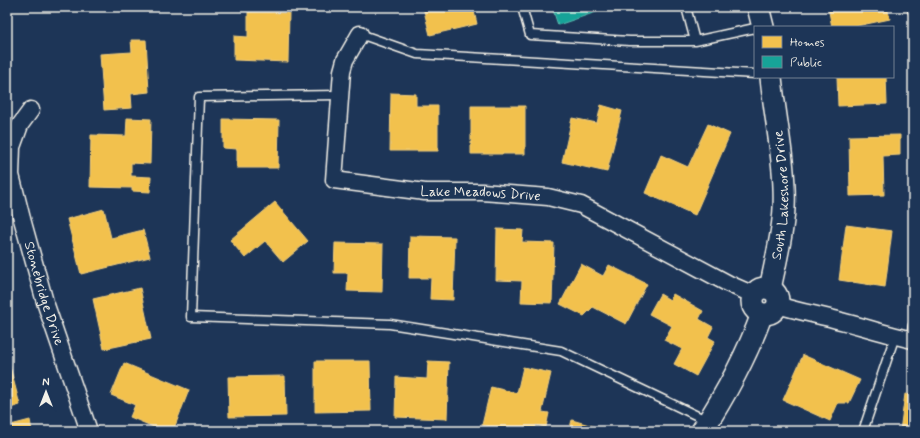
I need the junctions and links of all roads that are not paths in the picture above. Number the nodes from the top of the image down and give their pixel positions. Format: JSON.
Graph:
{"nodes":[{"id":1,"x":522,"y":7,"type":"edge"},
{"id":2,"x":686,"y":7,"type":"edge"},
{"id":3,"x":758,"y":7,"type":"edge"},
{"id":4,"x":912,"y":7,"type":"edge"},
{"id":5,"x":913,"y":12,"type":"edge"},
{"id":6,"x":763,"y":26,"type":"edge"},
{"id":7,"x":754,"y":28,"type":"edge"},
{"id":8,"x":360,"y":34,"type":"joint"},
{"id":9,"x":695,"y":41,"type":"junction"},
{"id":10,"x":754,"y":74,"type":"edge"},
{"id":11,"x":771,"y":78,"type":"edge"},
{"id":12,"x":340,"y":95,"type":"junction"},
{"id":13,"x":31,"y":110,"type":"dead end"},
{"id":14,"x":766,"y":301,"type":"junction"},
{"id":15,"x":908,"y":336,"type":"edge"},
{"id":16,"x":706,"y":426,"type":"edge"},
{"id":17,"x":89,"y":431,"type":"edge"},
{"id":18,"x":863,"y":431,"type":"edge"}],
"edges":[{"from":1,"to":9,"type":"lane"},
{"from":2,"to":9,"type":"lane"},
{"from":3,"to":6,"type":"street"},
{"from":4,"to":5,"type":"lane"},
{"from":7,"to":9,"type":"lane"},
{"from":8,"to":10,"type":"lane"},
{"from":8,"to":12,"type":"street","name":"Lake Meadows Drive"},
{"from":11,"to":14,"type":"street","name":"South Lakeshore Drive"},
{"from":12,"to":14,"type":"street","name":"Lake Meadows Drive"},
{"from":12,"to":16,"type":"lane"},
{"from":13,"to":17,"type":"street","name":"Stonebridge Drive"},
{"from":14,"to":15,"type":"street","name":"Lake Meadows Drive"},
{"from":14,"to":16,"type":"street","name":"South Lakeshore Drive"},
{"from":15,"to":18,"type":"lane"}]}
